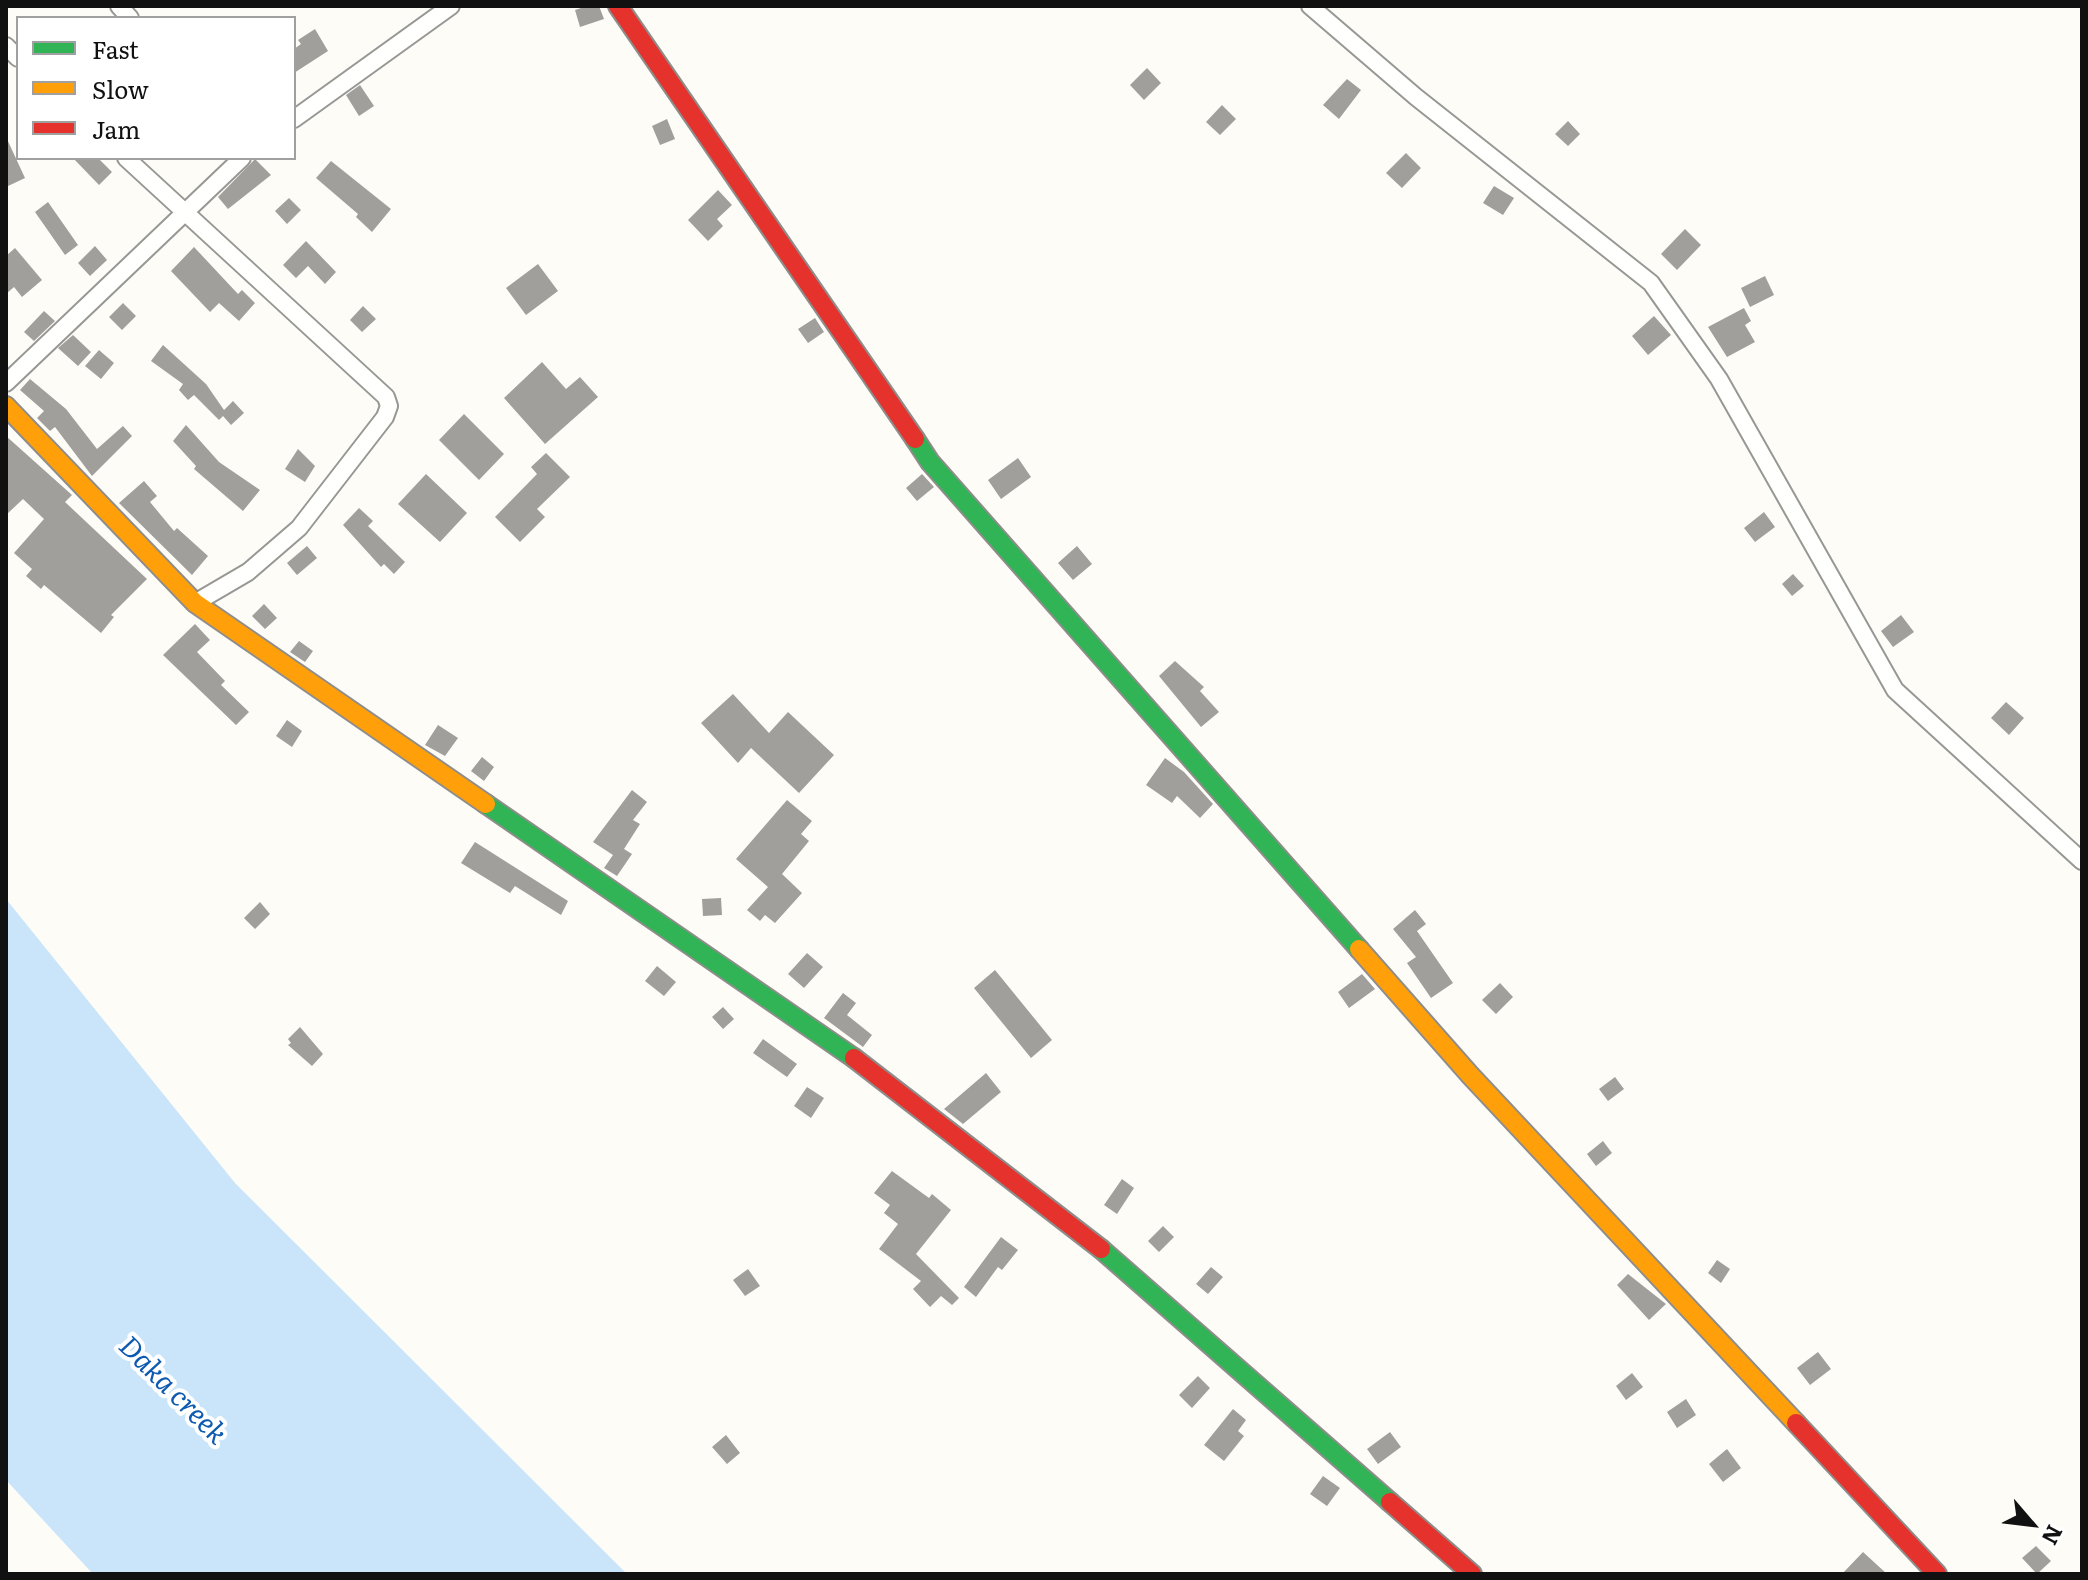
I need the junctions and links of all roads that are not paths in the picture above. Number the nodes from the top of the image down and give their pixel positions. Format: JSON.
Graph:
{"nodes":[{"id":1,"x":451,"y":6,"type":"edge"},
{"id":2,"x":618,"y":6,"type":"edge"},
{"id":3,"x":1310,"y":6,"type":"edge"},
{"id":4,"x":296,"y":118,"type":"edge"},
{"id":5,"x":128,"y":160,"type":"edge"},
{"id":6,"x":240,"y":160,"type":"edge"},
{"id":7,"x":185,"y":212,"type":"junction"},
{"id":8,"x":6,"y":383,"type":"edge"},
{"id":9,"x":6,"y":406,"type":"edge"},
{"id":10,"x":195,"y":603,"type":"junction"},
{"id":11,"x":2082,"y":861,"type":"edge"},
{"id":12,"x":1472,"y":1574,"type":"edge"},
{"id":13,"x":1937,"y":1574,"type":"edge"}],
"edges":[{"from":1,"to":4,"type":"street"},
{"from":2,"to":13,"type":"street"},
{"from":3,"to":11,"type":"street"},
{"from":5,"to":7,"type":"street"},
{"from":6,"to":7,"type":"street"},
{"from":7,"to":8,"type":"street"},
{"from":7,"to":10,"type":"street"},
{"from":9,"to":10,"type":"street"},
{"from":10,"to":12,"type":"street"}]}
